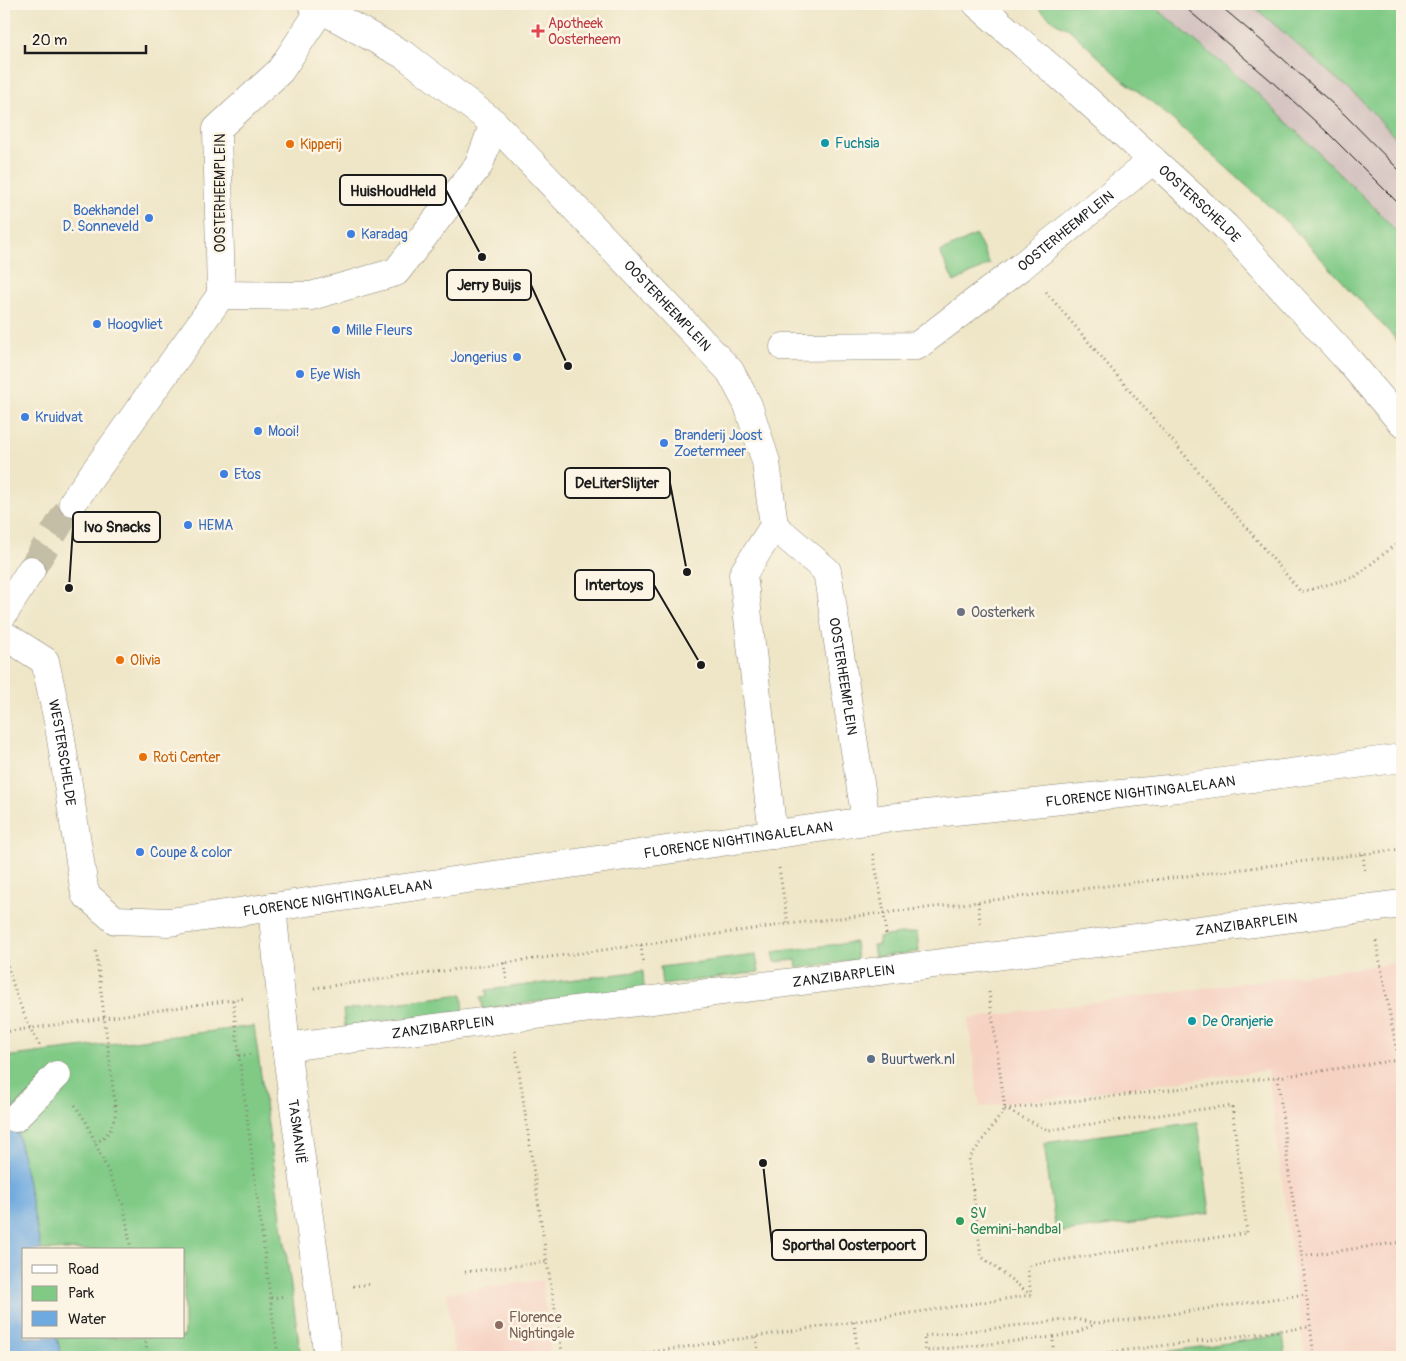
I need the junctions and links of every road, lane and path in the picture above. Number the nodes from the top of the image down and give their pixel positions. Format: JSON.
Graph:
{"nodes":[{"id":1,"x":977,"y":4,"type":"edge"},
{"id":2,"x":321,"y":6,"type":"edge"},
{"id":3,"x":494,"y":123,"type":"junction"},
{"id":4,"x":1153,"y":160,"type":"junction"},
{"id":5,"x":1023,"y":265,"type":"junction"},
{"id":6,"x":221,"y":295,"type":"junction"},
{"id":7,"x":784,"y":347,"type":"dead end"},
{"id":8,"x":1402,"y":423,"type":"edge"},
{"id":9,"x":73,"y":502,"type":"tunnel mouth"},
{"id":10,"x":774,"y":526,"type":"junction"},
{"id":11,"x":1402,"y":539,"type":"edge"},
{"id":12,"x":31,"y":570,"type":"tunnel mouth"},
{"id":13,"x":4,"y":613,"type":"edge"},
{"id":14,"x":4,"y":635,"type":"edge"},
{"id":15,"x":1402,"y":758,"type":"edge"},
{"id":16,"x":866,"y":821,"type":"junction"},
{"id":17,"x":773,"y":835,"type":"junction"},
{"id":18,"x":1402,"y":849,"type":"edge"},
{"id":19,"x":85,"y":894,"type":"joint"},
{"id":20,"x":1402,"y":904,"type":"edge"},
{"id":21,"x":272,"y":907,"type":"junction"},
{"id":22,"x":1369,"y":908,"type":"junction"},
{"id":23,"x":884,"y":912,"type":"junction"},
{"id":24,"x":788,"y":924,"type":"junction"},
{"id":25,"x":4,"y":951,"type":"edge"},
{"id":26,"x":96,"y":956,"type":"dead end"},
{"id":27,"x":504,"y":963,"type":"junction"},
{"id":28,"x":280,"y":992,"type":"junction"},
{"id":29,"x":233,"y":1000,"type":"junction"},
{"id":30,"x":992,"y":1016,"type":"dead end"},
{"id":31,"x":104,"y":1018,"type":"junction"},
{"id":32,"x":511,"y":1018,"type":"junction"},
{"id":33,"x":30,"y":1029,"type":"junction"},
{"id":34,"x":4,"y":1032,"type":"edge"},
{"id":35,"x":286,"y":1047,"type":"junction"},
{"id":36,"x":1399,"y":1060,"type":"junction"},
{"id":37,"x":57,"y":1075,"type":"joint"},
{"id":38,"x":1278,"y":1077,"type":"junction"},
{"id":39,"x":1402,"y":1080,"type":"edge"},
{"id":40,"x":1005,"y":1110,"type":"junction"},
{"id":41,"x":15,"y":1118,"type":"dead end"},
{"id":42,"x":96,"y":1144,"type":"junction"},
{"id":43,"x":1402,"y":1242,"type":"edge"},
{"id":44,"x":132,"y":1248,"type":"edge"},
{"id":45,"x":1302,"y":1256,"type":"junction"},
{"id":46,"x":547,"y":1262,"type":"junction"},
{"id":47,"x":465,"y":1272,"type":"dead end"},
{"id":48,"x":1306,"y":1294,"type":"junction"},
{"id":49,"x":1031,"y":1295,"type":"junction"},
{"id":50,"x":854,"y":1322,"type":"junction"},
{"id":51,"x":1096,"y":1323,"type":"junction"},
{"id":52,"x":1310,"y":1327,"type":"junction"},
{"id":53,"x":756,"y":1337,"type":"junction"},
{"id":54,"x":1053,"y":1337,"type":"junction"},
{"id":55,"x":145,"y":1338,"type":"edge"},
{"id":56,"x":655,"y":1352,"type":"junction"},
{"id":57,"x":148,"y":1357,"type":"edge"},
{"id":58,"x":278,"y":1357,"type":"edge"},
{"id":59,"x":328,"y":1357,"type":"edge"},
{"id":60,"x":563,"y":1357,"type":"edge"},
{"id":61,"x":619,"y":1357,"type":"edge"},
{"id":62,"x":656,"y":1357,"type":"edge"},
{"id":63,"x":759,"y":1357,"type":"edge"},
{"id":64,"x":858,"y":1357,"type":"edge"},
{"id":65,"x":1054,"y":1357,"type":"edge"},
{"id":66,"x":1073,"y":1357,"type":"edge"},
{"id":67,"x":1314,"y":1357,"type":"edge"}],
"edges":[{"from":1,"to":4,"type":"street","name":"OOSTERSCHELDE"},
{"from":2,"to":3,"type":"street","name":"OOSTERHEEMPLEIN"},
{"from":2,"to":6,"type":"street","name":"OOSTERHEEMPLEIN"},
{"from":3,"to":6,"type":"street"},
{"from":3,"to":10,"type":"street","name":"OOSTERHEEMPLEIN"},
{"from":4,"to":5,"type":"street","name":"OOSTERHEEMPLEIN"},
{"from":4,"to":8,"type":"street","name":"OOSTERSCHELDE"},
{"from":5,"to":7,"type":"street","name":"OOSTERHEEMPLEIN"},
{"from":5,"to":11,"type":"path"},
{"from":6,"to":9,"type":"street"},
{"from":10,"to":16,"type":"street","name":"OOSTERHEEMPLEIN"},
{"from":10,"to":17,"type":"street"},
{"from":12,"to":13,"type":"street"},
{"from":14,"to":19,"type":"street","name":"WESTERSCHELDE"},
{"from":15,"to":16,"type":"street","name":"FLORENCE NIGHTINGALELAAN"},
{"from":16,"to":17,"type":"street","name":"FLORENCE NIGHTINGALELAAN"},
{"from":16,"to":23,"type":"path"},
{"from":17,"to":21,"type":"street","name":"FLORENCE NIGHTINGALELAAN"},
{"from":17,"to":24,"type":"path"},
{"from":18,"to":23,"type":"path"},
{"from":19,"to":21,"type":"street","name":"FLORENCE NIGHTINGALELAAN"},
{"from":20,"to":22,"type":"street","name":"ZANZIBARPLEIN"},
{"from":21,"to":28,"type":"street","name":"TASMANIË"},
{"from":22,"to":32,"type":"street","name":"ZANZIBARPLEIN"},
{"from":22,"to":36,"type":"path"},
{"from":23,"to":24,"type":"path"},
{"from":24,"to":27,"type":"path"},
{"from":25,"to":33,"type":"path"},
{"from":26,"to":31,"type":"path"},
{"from":27,"to":28,"type":"path"},
{"from":27,"to":32,"type":"path"},
{"from":28,"to":29,"type":"path"},
{"from":28,"to":35,"type":"street","name":"TASMANIË"},
{"from":29,"to":31,"type":"path"},
{"from":29,"to":58,"type":"path"},
{"from":30,"to":40,"type":"path"},
{"from":31,"to":33,"type":"path"},
{"from":31,"to":42,"type":"path"},
{"from":32,"to":35,"type":"street","name":"ZANZIBARPLEIN"},
{"from":32,"to":46,"type":"path"},
{"from":33,"to":34,"type":"path"},
{"from":35,"to":59,"type":"street","name":"TASMANIË"},
{"from":36,"to":38,"type":"path"},
{"from":36,"to":39,"type":"path"},
{"from":37,"to":41,"type":"street"},
{"from":37,"to":42,"type":"path"},
{"from":38,"to":40,"type":"path"},
{"from":38,"to":45,"type":"path"},
{"from":40,"to":49,"type":"path"},
{"from":40,"to":49,"type":"path"},
{"from":42,"to":44,"type":"path"},
{"from":43,"to":45,"type":"path"},
{"from":45,"to":48,"type":"path"},
{"from":46,"to":47,"type":"path"},
{"from":46,"to":60,"type":"path"},
{"from":48,"to":51,"type":"path"},
{"from":48,"to":52,"type":"path"},
{"from":49,"to":50,"type":"path"},
{"from":50,"to":53,"type":"path"},
{"from":50,"to":64,"type":"path"},
{"from":51,"to":54,"type":"path"},
{"from":51,"to":54,"type":"path"},
{"from":52,"to":66,"type":"path"},
{"from":52,"to":67,"type":"path"},
{"from":53,"to":56,"type":"path"},
{"from":53,"to":63,"type":"path"},
{"from":54,"to":65,"type":"path"},
{"from":55,"to":57,"type":"path"},
{"from":56,"to":61,"type":"path"},
{"from":56,"to":62,"type":"path"}]}
